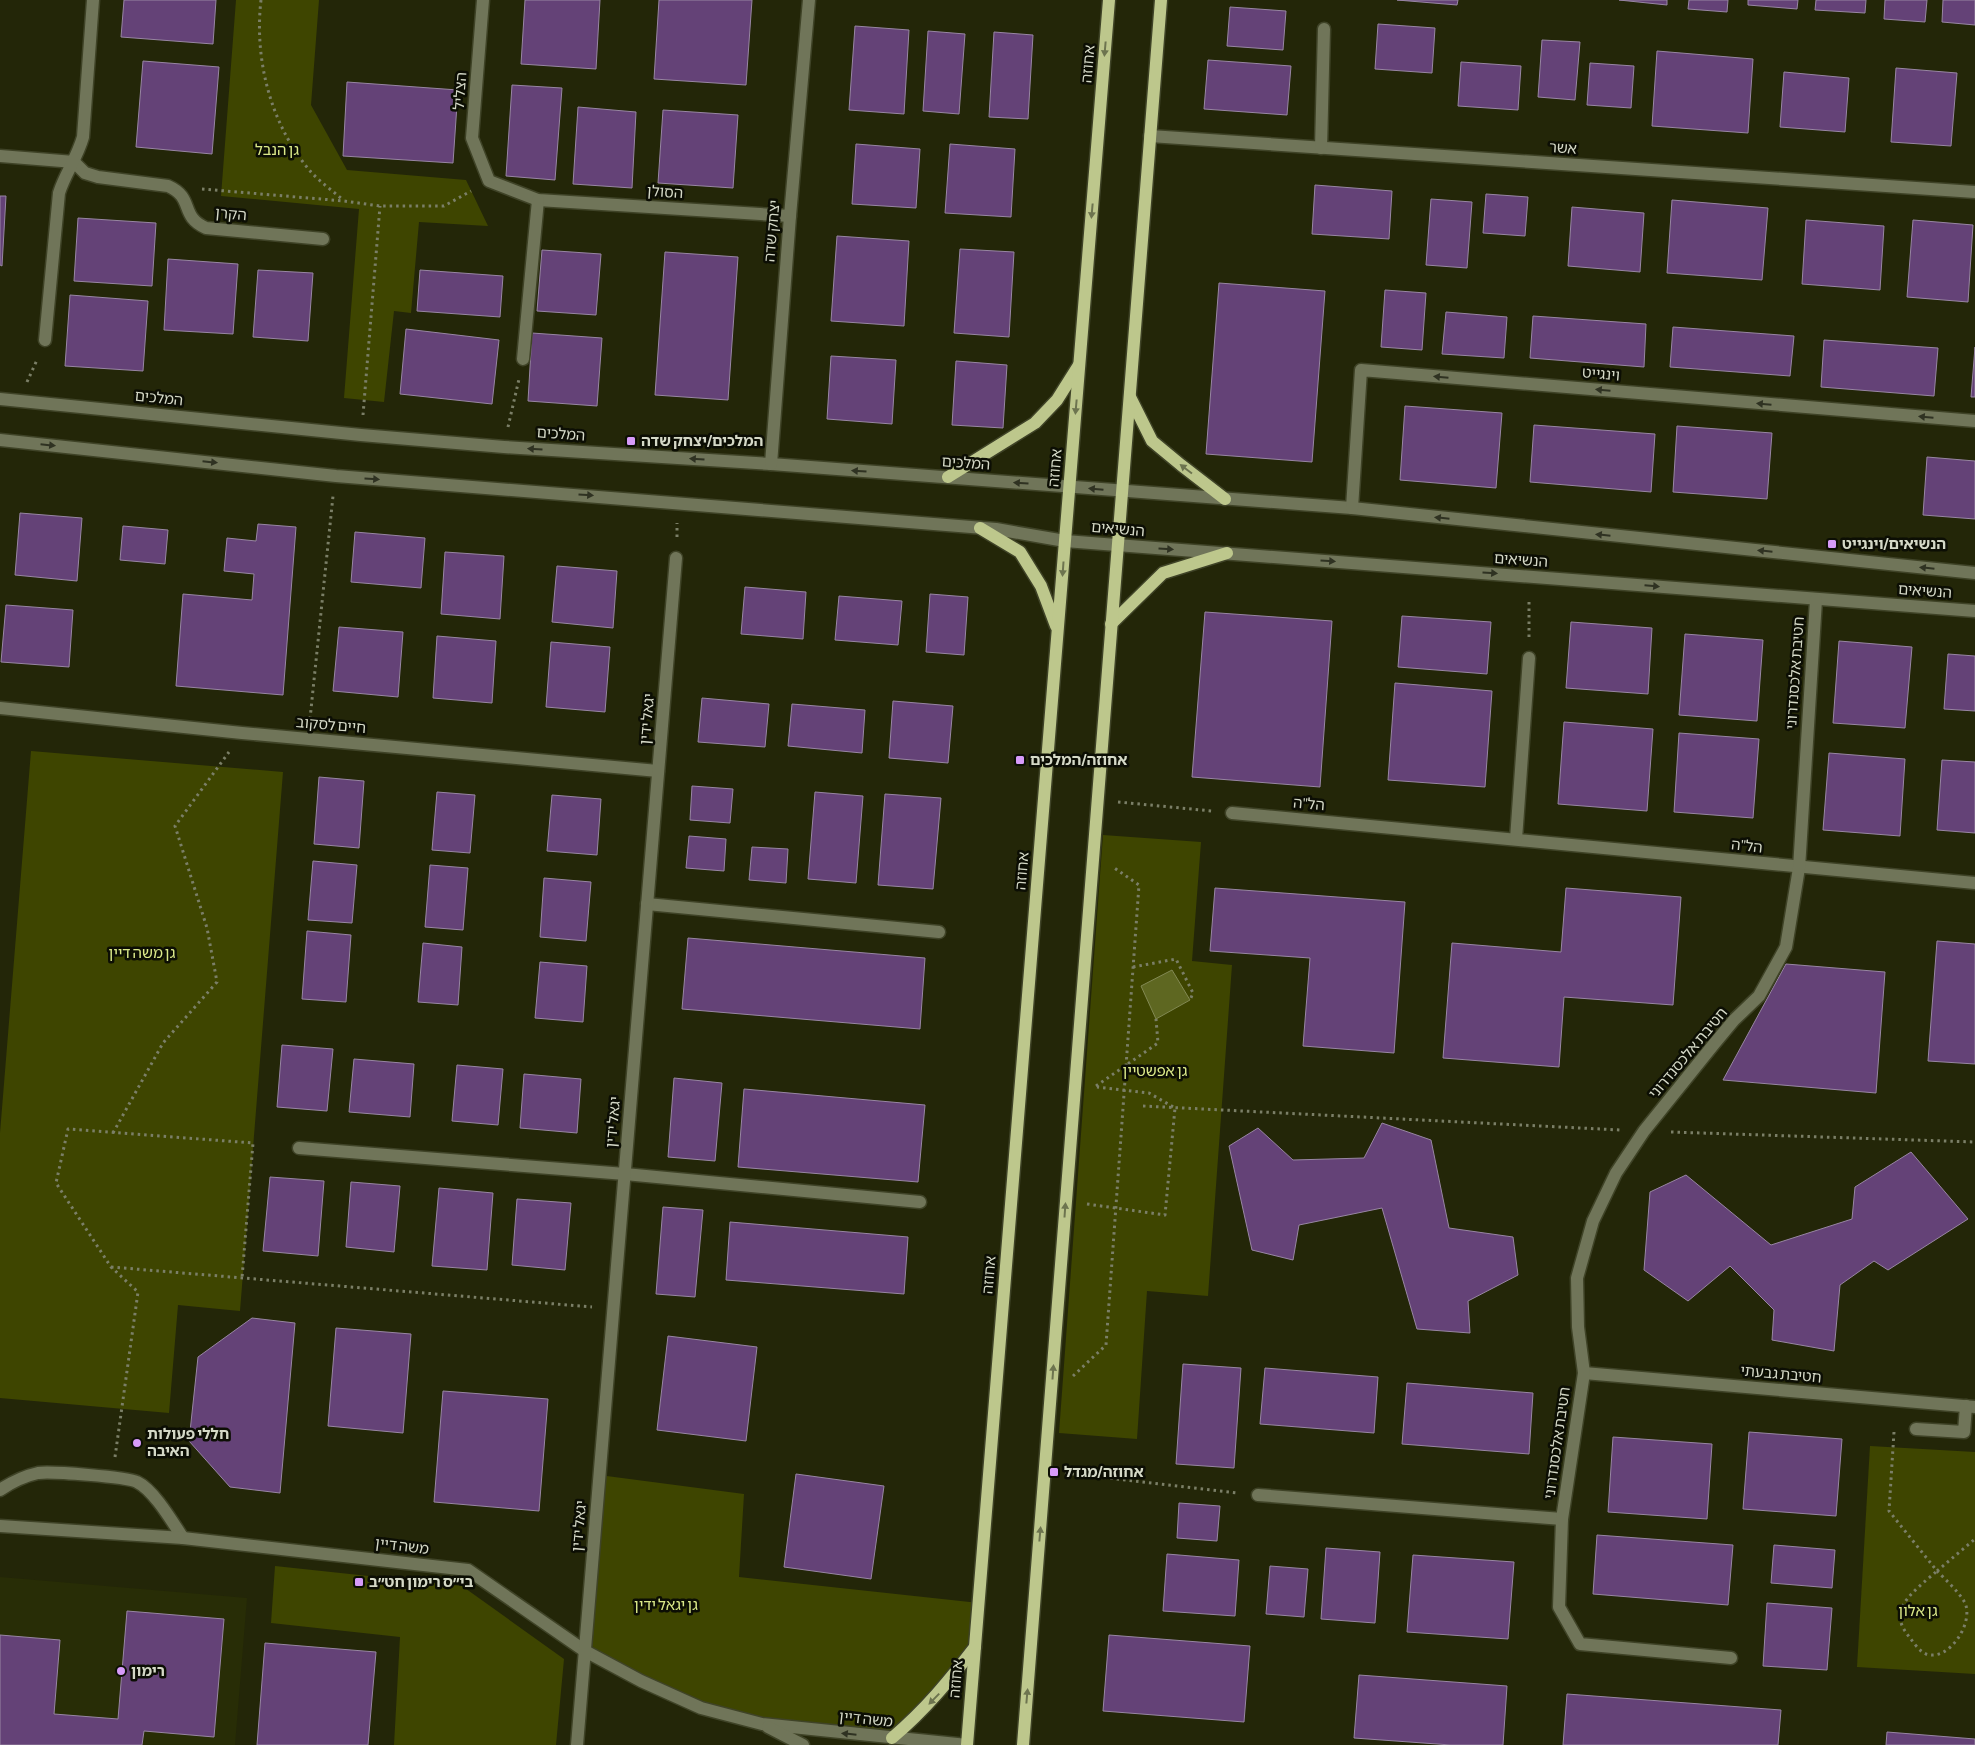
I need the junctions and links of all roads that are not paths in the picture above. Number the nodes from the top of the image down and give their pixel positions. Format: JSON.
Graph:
{"nodes":[{"id":1,"x":93,"y":0,"type":"edge"},
{"id":2,"x":483,"y":0,"type":"edge"},
{"id":3,"x":809,"y":0,"type":"edge"},
{"id":4,"x":1109,"y":0,"type":"edge"},
{"id":5,"x":1161,"y":0,"type":"edge"},
{"id":6,"x":1324,"y":29,"type":"dead end"},
{"id":7,"x":1150,"y":136,"type":"junction"},
{"id":8,"x":1321,"y":148,"type":"junction"},
{"id":9,"x":0,"y":156,"type":"edge"},
{"id":10,"x":74,"y":162,"type":"junction"},
{"id":11,"x":489,"y":181,"type":"joint"},
{"id":12,"x":1975,"y":192,"type":"edge"},
{"id":13,"x":538,"y":200,"type":"junction"},
{"id":14,"x":790,"y":216,"type":"junction"},
{"id":15,"x":323,"y":239,"type":"dead end"},
{"id":16,"x":45,"y":340,"type":"road end"},
{"id":17,"x":523,"y":359,"type":"road end"},
{"id":18,"x":1080,"y":363,"type":"junction"},
{"id":19,"x":1129,"y":396,"type":"junction"},
{"id":20,"x":0,"y":399,"type":"edge"},
{"id":21,"x":1975,"y":421,"type":"edge"},
{"id":22,"x":0,"y":440,"type":"edge"},
{"id":23,"x":771,"y":464,"type":"junction"},
{"id":24,"x":948,"y":478,"type":"junction"},
{"id":25,"x":1070,"y":487,"type":"junction"},
{"id":26,"x":1122,"y":491,"type":"junction"},
{"id":27,"x":1225,"y":499,"type":"junction"},
{"id":28,"x":1352,"y":508,"type":"junction"},
{"id":29,"x":980,"y":528,"type":"junction"},
{"id":30,"x":1065,"y":541,"type":"junction"},
{"id":31,"x":1117,"y":545,"type":"junction"},
{"id":32,"x":1227,"y":554,"type":"junction"},
{"id":33,"x":676,"y":558,"type":"road end"},
{"id":34,"x":1975,"y":573,"type":"edge"},
{"id":35,"x":1816,"y":600,"type":"junction"},
{"id":36,"x":1975,"y":611,"type":"edge"},
{"id":37,"x":1111,"y":624,"type":"junction"},
{"id":38,"x":1058,"y":632,"type":"junction"},
{"id":39,"x":1529,"y":658,"type":"road end"},
{"id":40,"x":0,"y":708,"type":"edge"},
{"id":41,"x":658,"y":771,"type":"junction"},
{"id":42,"x":1232,"y":813,"type":"road end"},
{"id":43,"x":1516,"y":840,"type":"junction"},
{"id":44,"x":1799,"y":868,"type":"junction"},
{"id":45,"x":1975,"y":883,"type":"edge"},
{"id":46,"x":647,"y":904,"type":"junction"},
{"id":47,"x":939,"y":932,"type":"dead end"},
{"id":48,"x":299,"y":1148,"type":"dead end"},
{"id":49,"x":625,"y":1174,"type":"junction"},
{"id":50,"x":920,"y":1202,"type":"dead end"},
{"id":51,"x":1584,"y":1374,"type":"junction"},
{"id":52,"x":1971,"y":1406,"type":"edge"},
{"id":53,"x":1916,"y":1429,"type":"dead end"},
{"id":54,"x":0,"y":1490,"type":"edge"},
{"id":55,"x":1258,"y":1496,"type":"road end"},
{"id":56,"x":1562,"y":1519,"type":"junction"},
{"id":57,"x":0,"y":1526,"type":"edge"},
{"id":58,"x":183,"y":1538,"type":"junction"},
{"id":59,"x":975,"y":1647,"type":"junction"},
{"id":60,"x":584,"y":1651,"type":"junction"},
{"id":61,"x":1731,"y":1658,"type":"dead end"},
{"id":62,"x":762,"y":1724,"type":"junction"},
{"id":63,"x":892,"y":1738,"type":"junction"},
{"id":64,"x":577,"y":1745,"type":"edge"},
{"id":65,"x":803,"y":1745,"type":"edge"},
{"id":66,"x":967,"y":1745,"type":"edge"},
{"id":67,"x":1022,"y":1745,"type":"edge"}],
"edges":[{"from":1,"to":10,"type":"street"},
{"from":2,"to":11,"type":"street","name":"הצליל"},
{"from":3,"to":14,"type":"street","name":"יצחק שדה"},
{"from":4,"to":18,"type":"main road","name":"אחוזה","one_way":true},
{"from":5,"to":7,"type":"main road"},
{"from":6,"to":8,"type":"street"},
{"from":7,"to":8,"type":"street","name":"אשר"},
{"from":7,"to":19,"type":"main road"},
{"from":8,"to":12,"type":"street","name":"אשר"},
{"from":9,"to":10,"type":"street"},
{"from":10,"to":15,"type":"street","name":"הקרן"},
{"from":10,"to":16,"type":"street"},
{"from":11,"to":13,"type":"street","name":"הסולן"},
{"from":13,"to":14,"type":"street","name":"הסולן"},
{"from":13,"to":17,"type":"street"},
{"from":14,"to":23,"type":"street","name":"יצחק שדה"},
{"from":18,"to":24,"type":"main road"},
{"from":18,"to":25,"type":"main road","name":"אחוזה","one_way":true},
{"from":19,"to":26,"type":"main road"},
{"from":27,"to":19,"type":"main road","one_way":true},
{"from":23,"to":20,"type":"street","name":"המלכים","one_way":true},
{"from":21,"to":28,"type":"street","name":"וינגייט","one_way":true},
{"from":22,"to":29,"type":"street","one_way":true},
{"from":24,"to":23,"type":"street","name":"המלכים","one_way":true},
{"from":25,"to":24,"type":"street","name":"המלכים","one_way":true},
{"from":26,"to":25,"type":"street","name":"המלכים","one_way":true},
{"from":25,"to":30,"type":"main road","name":"אחוזה"},
{"from":26,"to":27,"type":"street","name":"הנשיאים"},
{"from":26,"to":31,"type":"main road"},
{"from":27,"to":28,"type":"street","name":"הנשיאים"},
{"from":34,"to":28,"type":"street","name":"הנשיאים","one_way":true},
{"from":29,"to":30,"type":"street"},
{"from":29,"to":38,"type":"main road"},
{"from":30,"to":31,"type":"street","name":"הנשיאים"},
{"from":30,"to":38,"type":"main road","name":"אחוזה","one_way":true},
{"from":31,"to":32,"type":"street","name":"הנשיאים","one_way":true},
{"from":31,"to":37,"type":"main road"},
{"from":32,"to":35,"type":"street","name":"הנשיאים","one_way":true},
{"from":32,"to":37,"type":"main road"},
{"from":33,"to":41,"type":"street","name":"יגאל ידין"},
{"from":35,"to":36,"type":"street","name":"הנשיאים"},
{"from":35,"to":44,"type":"street","name":"חטיבת אלכסנדרוני"},
{"from":67,"to":37,"type":"main road","one_way":true},
{"from":38,"to":59,"type":"main road","name":"אחוזה"},
{"from":39,"to":43,"type":"street"},
{"from":40,"to":41,"type":"street","name":"חיים לסקוב"},
{"from":41,"to":46,"type":"street","name":"יגאל ידין"},
{"from":42,"to":43,"type":"street","name":"הל\"ה"},
{"from":43,"to":44,"type":"street","name":"הל\"ה"},
{"from":44,"to":45,"type":"street","name":"הל\"ה"},
{"from":44,"to":51,"type":"street","name":"חטיבת אלכסנדרוני"},
{"from":46,"to":47,"type":"street"},
{"from":46,"to":49,"type":"street","name":"יגאל ידין"},
{"from":48,"to":49,"type":"street"},
{"from":49,"to":50,"type":"street"},
{"from":49,"to":60,"type":"street","name":"יגאל ידין"},
{"from":51,"to":52,"type":"street","name":"חטיבת גבעתי"},
{"from":51,"to":56,"type":"street","name":"חטיבת אלכסנדרוני"},
{"from":52,"to":53,"type":"street"},
{"from":54,"to":58,"type":"street"},
{"from":55,"to":56,"type":"street","name":"חטיבת אלכסנדרוני"},
{"from":56,"to":61,"type":"street","name":"חטיבת אלכסנדרוני"},
{"from":57,"to":58,"type":"street","name":"משה דיין"},
{"from":58,"to":60,"type":"street","name":"משה דיין"},
{"from":59,"to":63,"type":"main road","one_way":true},
{"from":59,"to":66,"type":"main road","name":"אחוזה"},
{"from":60,"to":62,"type":"street","name":"משה דיין"},
{"from":60,"to":64,"type":"street","name":"יגאל ידין"},
{"from":63,"to":62,"type":"street","name":"משה דיין","one_way":true},
{"from":62,"to":65,"type":"street","name":"משה דיין"},
{"from":63,"to":66,"type":"street","name":"משה דיין"}]}
